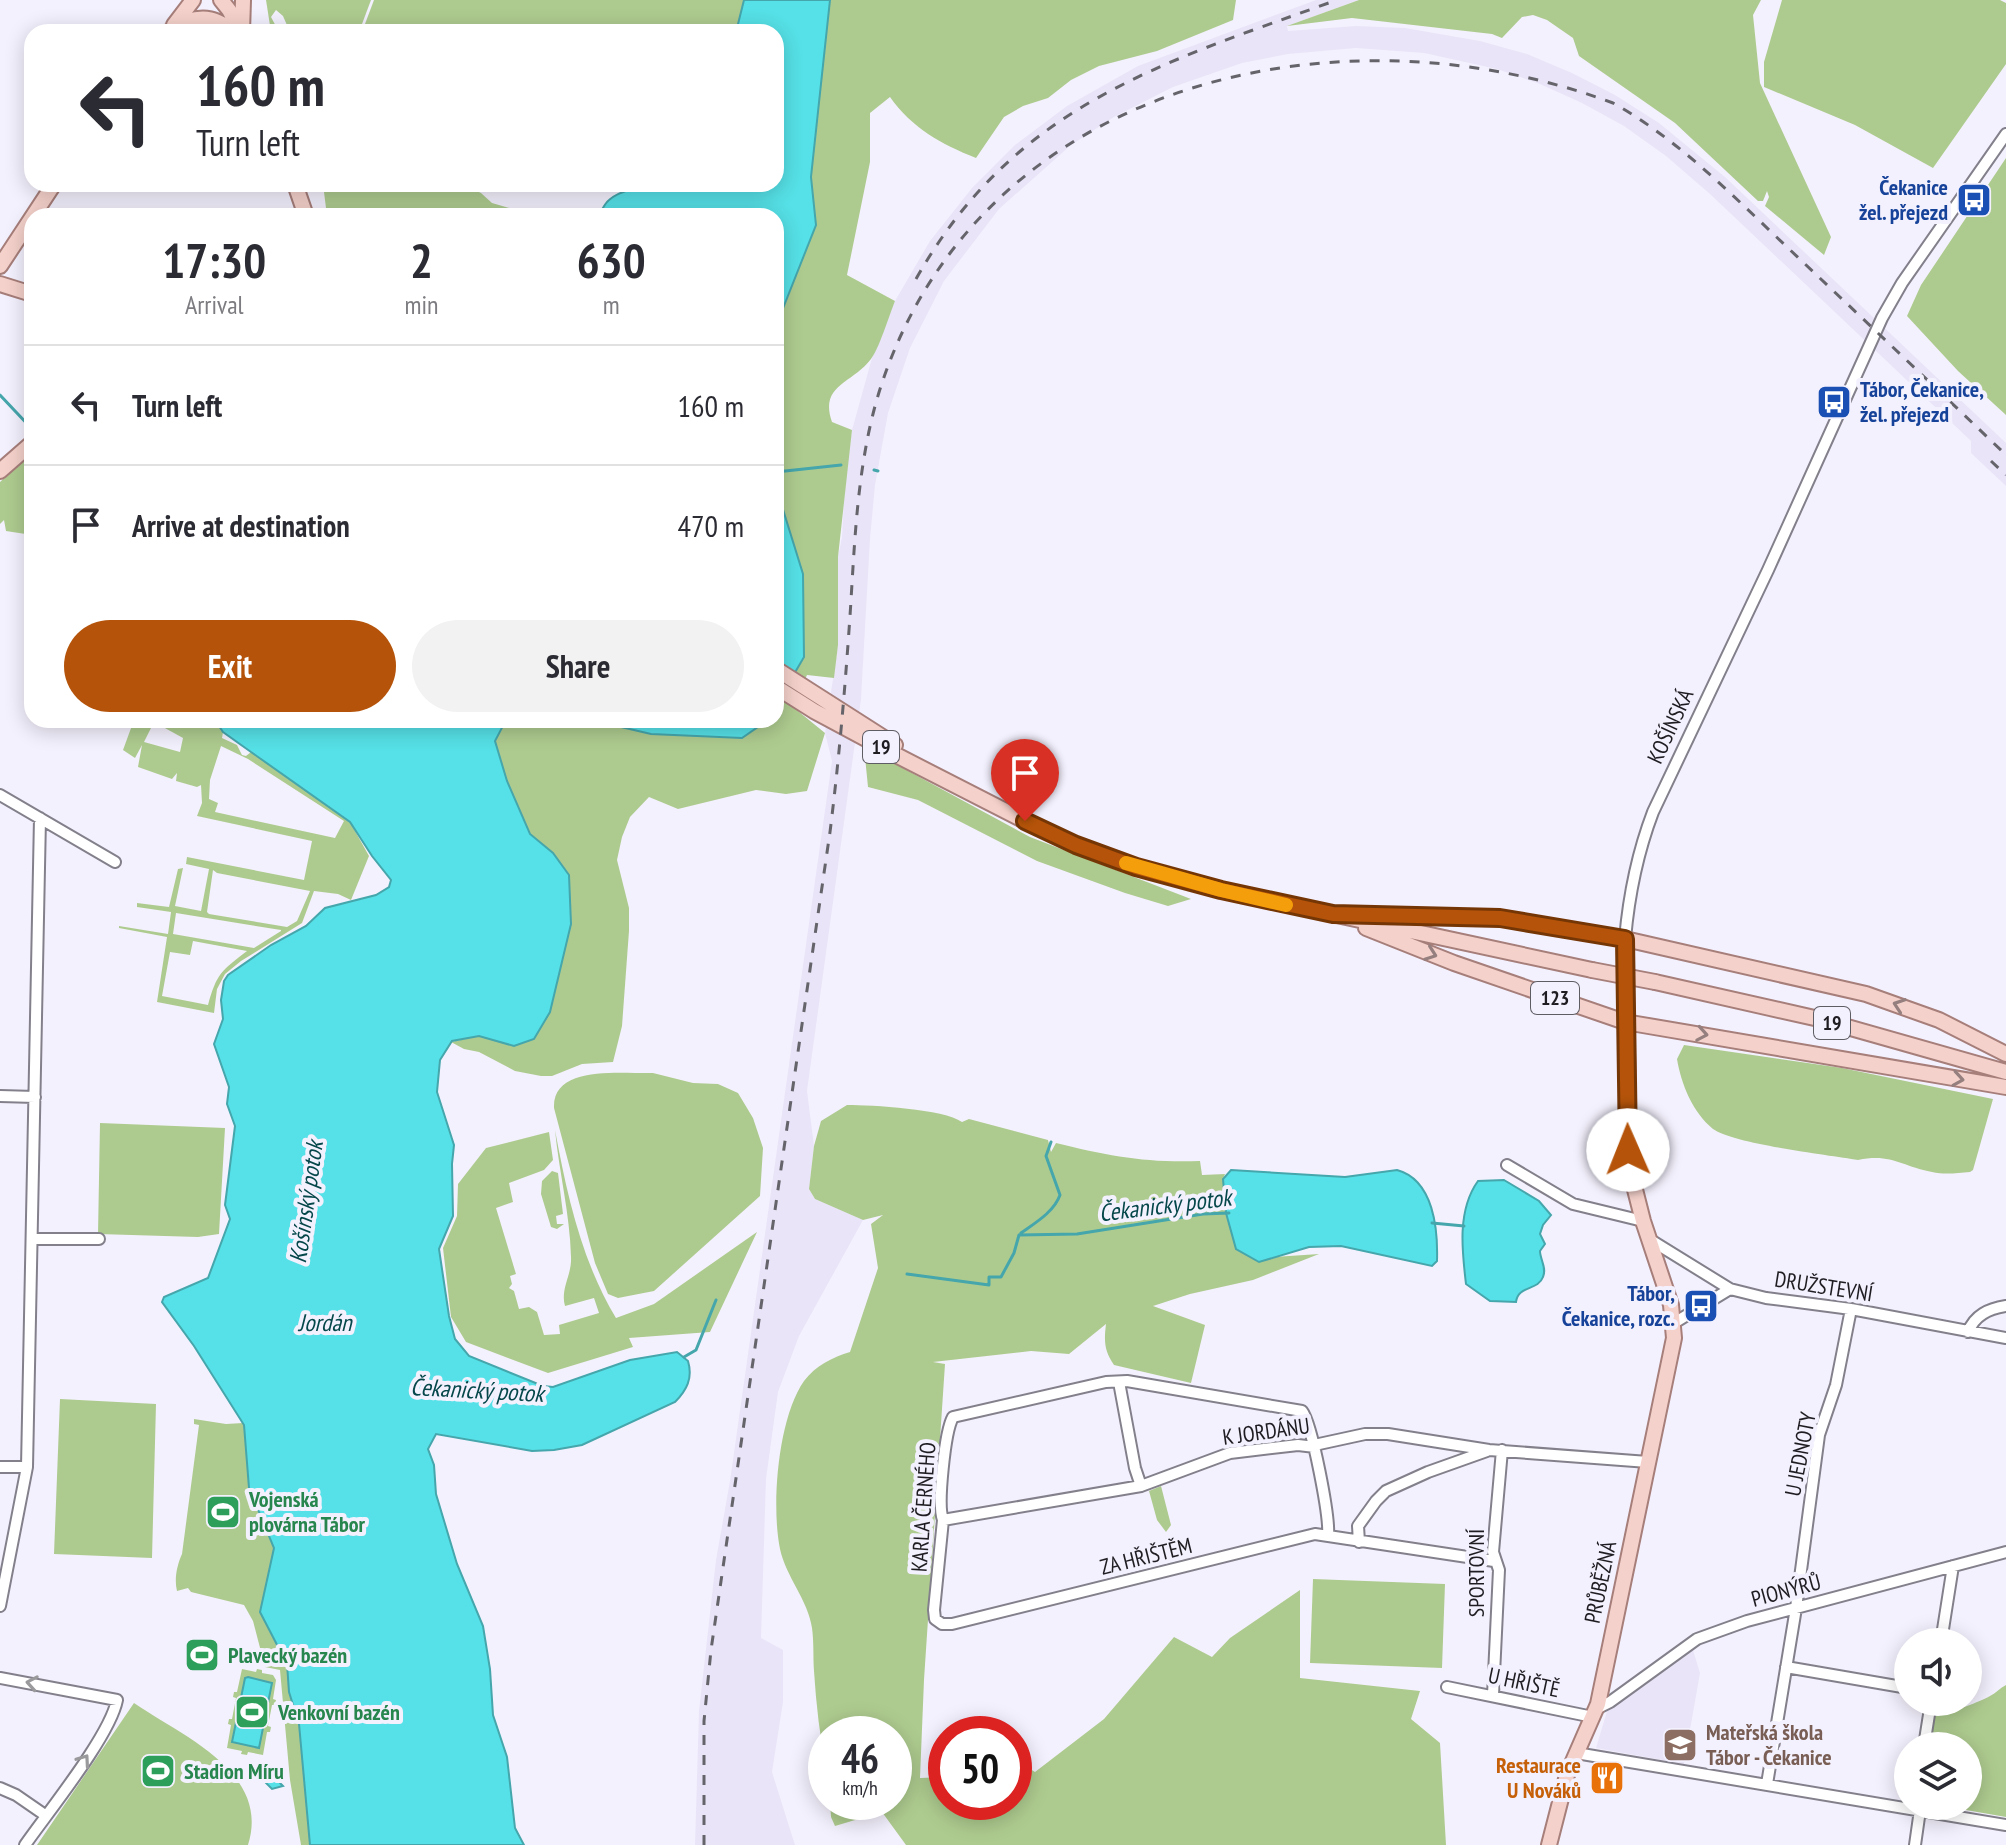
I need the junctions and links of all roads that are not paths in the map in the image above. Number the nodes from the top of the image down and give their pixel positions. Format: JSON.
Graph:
{"nodes":[{"id":1,"x":193,"y":0,"type":"edge"},
{"id":2,"x":221,"y":0,"type":"edge"},
{"id":3,"x":243,"y":0,"type":"edge"},
{"id":4,"x":175,"y":24,"type":"edge"},
{"id":5,"x":180,"y":24,"type":"edge"},
{"id":6,"x":221,"y":24,"type":"edge"},
{"id":7,"x":237,"y":24,"type":"edge"},
{"id":8,"x":242,"y":24,"type":"edge"},
{"id":9,"x":2006,"y":134,"type":"edge"},
{"id":10,"x":24,"y":229,"type":"edge"},
{"id":11,"x":3,"y":260,"type":"edge"},
{"id":12,"x":0,"y":284,"type":"edge"},
{"id":13,"x":24,"y":291,"type":"edge"},
{"id":14,"x":24,"y":450,"type":"edge"},
{"id":15,"x":0,"y":471,"type":"edge"},
{"id":16,"x":784,"y":677,"type":"edge"},
{"id":17,"x":784,"y":690,"type":"edge"},
{"id":18,"x":804,"y":696,"type":"junction"},
{"id":19,"x":0,"y":795,"type":"edge"},
{"id":20,"x":40,"y":818,"type":"junction"},
{"id":21,"x":115,"y":862,"type":"dead end"},
{"id":22,"x":1333,"y":914,"type":"junction"},
{"id":23,"x":1625,"y":939,"type":"junction"},
{"id":24,"x":1625,"y":1022,"type":"junction"},
{"id":25,"x":2006,"y":1054,"type":"edge"},
{"id":26,"x":2006,"y":1072,"type":"edge"},
{"id":27,"x":2006,"y":1087,"type":"edge"},
{"id":28,"x":0,"y":1096,"type":"edge"},
{"id":29,"x":35,"y":1097,"type":"junction"},
{"id":30,"x":1507,"y":1165,"type":"dead end"},
{"id":31,"x":1643,"y":1221,"type":"junction"},
{"id":32,"x":32,"y":1239,"type":"junction"},
{"id":33,"x":99,"y":1239,"type":"dead end"},
{"id":34,"x":1649,"y":1239,"type":"junction"},
{"id":35,"x":1730,"y":1289,"type":"junction"},
{"id":36,"x":2006,"y":1306,"type":"edge"},
{"id":37,"x":1851,"y":1309,"type":"junction"},
{"id":38,"x":1674,"y":1323,"type":"junction"},
{"id":39,"x":1968,"y":1332,"type":"junction"},
{"id":40,"x":2006,"y":1338,"type":"edge"},
{"id":41,"x":1119,"y":1382,"type":"junction"},
{"id":42,"x":1315,"y":1447,"type":"junction"},
{"id":43,"x":1489,"y":1450,"type":"junction"},
{"id":44,"x":1502,"y":1450,"type":"junction"},
{"id":45,"x":1648,"y":1462,"type":"junction"},
{"id":46,"x":0,"y":1467,"type":"edge"},
{"id":47,"x":27,"y":1467,"type":"junction"},
{"id":48,"x":1141,"y":1486,"type":"junction"},
{"id":49,"x":943,"y":1520,"type":"junction"},
{"id":50,"x":1328,"y":1536,"type":"junction"},
{"id":51,"x":1359,"y":1542,"type":"junction"},
{"id":52,"x":2006,"y":1552,"type":"edge"},
{"id":53,"x":1494,"y":1561,"type":"junction"},
{"id":54,"x":1953,"y":1566,"type":"junction"},
{"id":55,"x":0,"y":1606,"type":"edge"},
{"id":56,"x":1796,"y":1608,"type":"junction"},
{"id":57,"x":942,"y":1624,"type":"joint"},
{"id":58,"x":1943,"y":1628,"type":"edge"},
{"id":59,"x":1786,"y":1667,"type":"junction"},
{"id":60,"x":0,"y":1678,"type":"edge"},
{"id":61,"x":1894,"y":1686,"type":"edge"},
{"id":62,"x":1447,"y":1687,"type":"dead end"},
{"id":63,"x":1493,"y":1695,"type":"junction"},
{"id":64,"x":1594,"y":1713,"type":"junction"},
{"id":65,"x":1576,"y":1753,"type":"junction"},
{"id":66,"x":1767,"y":1784,"type":"junction"},
{"id":67,"x":0,"y":1788,"type":"edge"},
{"id":68,"x":1894,"y":1804,"type":"edge"},
{"id":69,"x":45,"y":1815,"type":"junction"},
{"id":70,"x":1916,"y":1820,"type":"edge"},
{"id":71,"x":1980,"y":1820,"type":"edge"},
{"id":72,"x":2006,"y":1825,"type":"edge"},
{"id":73,"x":25,"y":1845,"type":"edge"},
{"id":74,"x":1549,"y":1845,"type":"edge"},
{"id":75,"x":1915,"y":1845,"type":"edge"}],
"edges":[{"from":1,"to":4,"type":"main road"},
{"from":2,"to":7,"type":"main road"},
{"from":3,"to":8,"type":"main road"},
{"from":5,"to":6,"type":"main road"},
{"from":9,"to":23,"type":"street","name":"KOŠÍNSKÁ"},
{"from":10,"to":11,"type":"main road"},
{"from":12,"to":13,"type":"main road"},
{"from":14,"to":15,"type":"main road"},
{"from":16,"to":18,"type":"main road","number":"19"},
{"from":17,"to":18,"type":"main road","number":"19"},
{"from":18,"to":22,"type":"main road","number":"19"},
{"from":19,"to":20,"type":"street"},
{"from":20,"to":21,"type":"street"},
{"from":20,"to":29,"type":"street"},
{"from":22,"to":23,"type":"main road"},
{"from":22,"to":24,"type":"main road","number":"123","one_way":true},
{"from":22,"to":26,"type":"main road","number":"19","bridge":true},
{"from":23,"to":24,"type":"main road","name":"KOŠÍNSKÁ"},
{"from":25,"to":23,"type":"main road","one_way":true},
{"from":24,"to":27,"type":"main road","one_way":true},
{"from":24,"to":31,"type":"main road","name":"KOŠÍNSKÁ"},
{"from":28,"to":29,"type":"street"},
{"from":29,"to":32,"type":"street"},
{"from":30,"to":31,"type":"street"},
{"from":31,"to":34,"type":"main road","name":"PRŮBĚŽNÁ"},
{"from":32,"to":33,"type":"street"},
{"from":32,"to":47,"type":"street"},
{"from":34,"to":35,"type":"street","name":"DRUŽSTEVNÍ"},
{"from":34,"to":38,"type":"main road","name":"PRŮBĚŽNÁ"},
{"from":35,"to":37,"type":"street","name":"DRUŽSTEVNÍ"},
{"from":35,"to":38,"type":"street"},
{"from":36,"to":39,"type":"street"},
{"from":37,"to":39,"type":"street","name":"DRUŽSTEVNÍ"},
{"from":37,"to":56,"type":"street","name":"U JEDNOTY"},
{"from":38,"to":45,"type":"main road","name":"PRŮBĚŽNÁ"},
{"from":39,"to":40,"type":"street","name":"DRUŽSTEVNÍ"},
{"from":41,"to":42,"type":"street","name":"KARLA ČERNÉHO"},
{"from":41,"to":48,"type":"street"},
{"from":41,"to":49,"type":"street","name":"KARLA ČERNÉHO"},
{"from":42,"to":43,"type":"street","name":"K JORDÁNU"},
{"from":42,"to":48,"type":"street","name":"K JORDÁNU"},
{"from":42,"to":50,"type":"street","name":"KARLA ČERNÉHO"},
{"from":43,"to":44,"type":"street","name":"K JORDÁNU"},
{"from":43,"to":51,"type":"street"},
{"from":44,"to":45,"type":"street","name":"K JORDÁNU"},
{"from":44,"to":53,"type":"street","name":"SPORTOVNÍ"},
{"from":45,"to":64,"type":"main road","name":"PRŮBĚŽNÁ"},
{"from":46,"to":47,"type":"street"},
{"from":47,"to":55,"type":"street"},
{"from":48,"to":49,"type":"street","name":"K JORDÁNU"},
{"from":49,"to":57,"type":"street","name":"KARLA ČERNÉHO"},
{"from":50,"to":51,"type":"street","name":"ZA HŘIŠTĚM"},
{"from":50,"to":57,"type":"street","name":"ZA HŘIŠTĚM"},
{"from":51,"to":53,"type":"street","name":"ZA HŘIŠTĚM"},
{"from":52,"to":54,"type":"street","name":"PIONÝRŮ"},
{"from":53,"to":63,"type":"street","name":"SPORTOVNÍ"},
{"from":54,"to":56,"type":"street","name":"PIONÝRŮ"},
{"from":54,"to":58,"type":"street"},
{"from":56,"to":59,"type":"street","name":"U JEDNOTY"},
{"from":56,"to":64,"type":"street","name":"PIONÝRŮ"},
{"from":59,"to":61,"type":"street"},
{"from":59,"to":66,"type":"street","name":"U JEDNOTY"},
{"from":69,"to":60,"type":"street","one_way":true},
{"from":62,"to":63,"type":"street","name":"U HŘIŠTĚ"},
{"from":63,"to":64,"type":"street","name":"U HŘIŠTĚ"},
{"from":64,"to":65,"type":"main road","name":"PRŮBĚŽNÁ"},
{"from":65,"to":66,"type":"street"},
{"from":65,"to":74,"type":"main road","name":"PRŮBĚŽNÁ"},
{"from":66,"to":68,"type":"street"},
{"from":67,"to":69,"type":"street"},
{"from":69,"to":73,"type":"street"},
{"from":70,"to":75,"type":"street"},
{"from":71,"to":72,"type":"street"}]}
